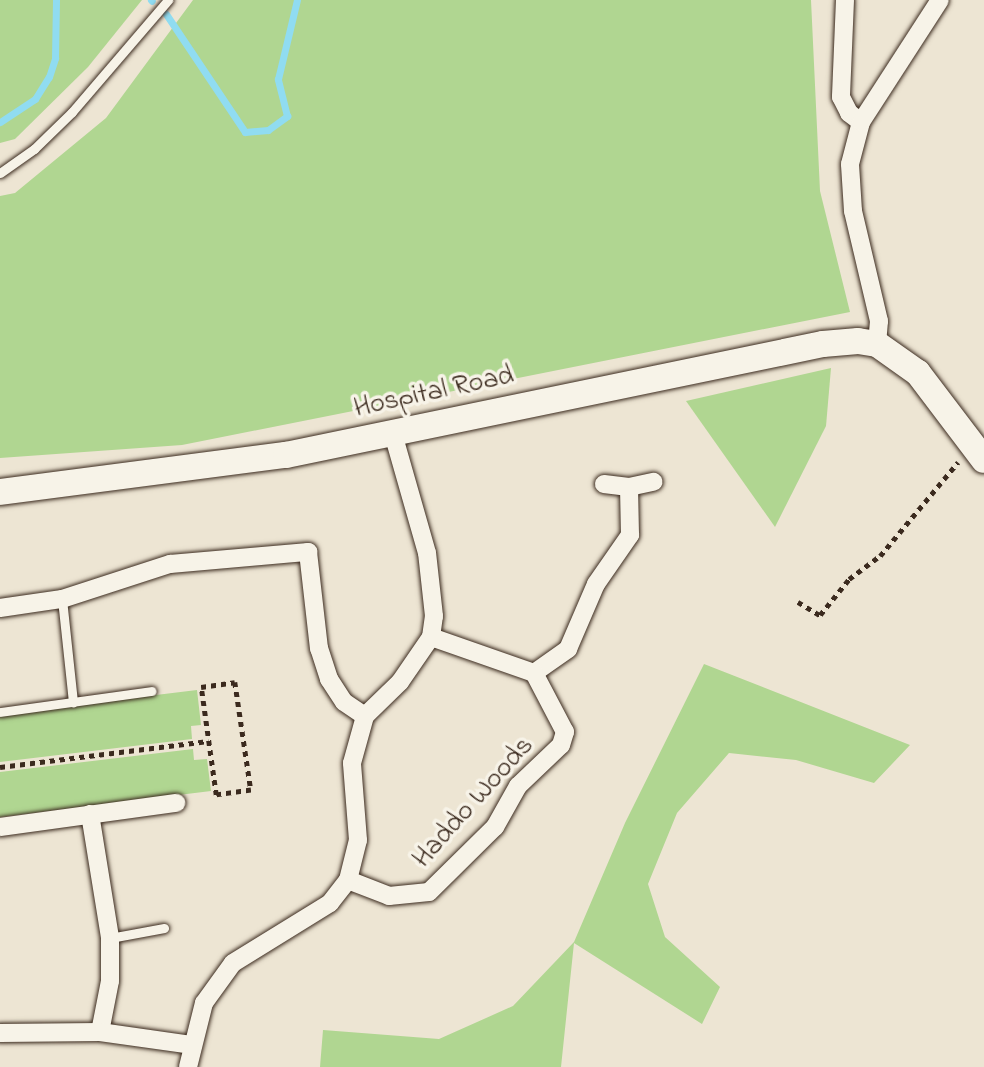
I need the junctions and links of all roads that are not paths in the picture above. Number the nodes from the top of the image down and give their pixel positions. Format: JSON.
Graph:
{"nodes":[{"id":1,"x":168,"y":0,"type":"edge"},
{"id":2,"x":845,"y":0,"type":"edge"},
{"id":3,"x":940,"y":0,"type":"edge"},
{"id":4,"x":861,"y":122,"type":"junction"},
{"id":5,"x":0,"y":173,"type":"edge"},
{"id":6,"x":877,"y":344,"type":"junction"},
{"id":7,"x":393,"y":433,"type":"junction"},
{"id":8,"x":979,"y":453,"type":"edge"},
{"id":9,"x":653,"y":482,"type":"dead end"},
{"id":10,"x":604,"y":484,"type":"dead end"},
{"id":11,"x":629,"y":487,"type":"junction"},
{"id":12,"x":0,"y":492,"type":"edge"},
{"id":13,"x":62,"y":599,"type":"junction"},
{"id":14,"x":0,"y":608,"type":"edge"},
{"id":15,"x":431,"y":636,"type":"junction"},
{"id":16,"x":534,"y":673,"type":"junction"},
{"id":17,"x":152,"y":691,"type":"dead end"},
{"id":18,"x":74,"y":702,"type":"junction"},
{"id":19,"x":0,"y":712,"type":"edge"},
{"id":20,"x":365,"y":716,"type":"junction"},
{"id":21,"x":176,"y":803,"type":"dead end"},
{"id":22,"x":90,"y":814,"type":"junction"},
{"id":23,"x":0,"y":827,"type":"edge"},
{"id":24,"x":348,"y":880,"type":"junction"},
{"id":25,"x":164,"y":928,"type":"dead end"},
{"id":26,"x":110,"y":938,"type":"junction"},
{"id":27,"x":100,"y":1032,"type":"junction"},
{"id":28,"x":0,"y":1033,"type":"edge"},
{"id":29,"x":191,"y":1045,"type":"junction"},
{"id":30,"x":188,"y":1067,"type":"edge"}],
"edges":[{"from":1,"to":5,"type":"lane"},
{"from":2,"to":4,"type":"street"},
{"from":3,"to":4,"type":"street"},
{"from":4,"to":6,"type":"street"},
{"from":6,"to":7,"type":"main road","name":"Hospital Road"},
{"from":6,"to":8,"type":"main road"},
{"from":7,"to":12,"type":"main road","name":"Hospital Road"},
{"from":7,"to":15,"type":"street"},
{"from":9,"to":11,"type":"street"},
{"from":10,"to":11,"type":"street"},
{"from":11,"to":16,"type":"street"},
{"from":13,"to":14,"type":"street"},
{"from":13,"to":18,"type":"lane"},
{"from":13,"to":20,"type":"street"},
{"from":15,"to":16,"type":"street"},
{"from":15,"to":20,"type":"street"},
{"from":16,"to":24,"type":"street","name":"Haddo Woods"},
{"from":17,"to":18,"type":"lane"},
{"from":18,"to":19,"type":"lane"},
{"from":20,"to":24,"type":"street"},
{"from":21,"to":22,"type":"street"},
{"from":22,"to":23,"type":"street"},
{"from":22,"to":26,"type":"street"},
{"from":24,"to":29,"type":"street"},
{"from":25,"to":26,"type":"lane"},
{"from":26,"to":27,"type":"street"},
{"from":27,"to":28,"type":"street"},
{"from":27,"to":29,"type":"street"},
{"from":29,"to":30,"type":"street"}]}
